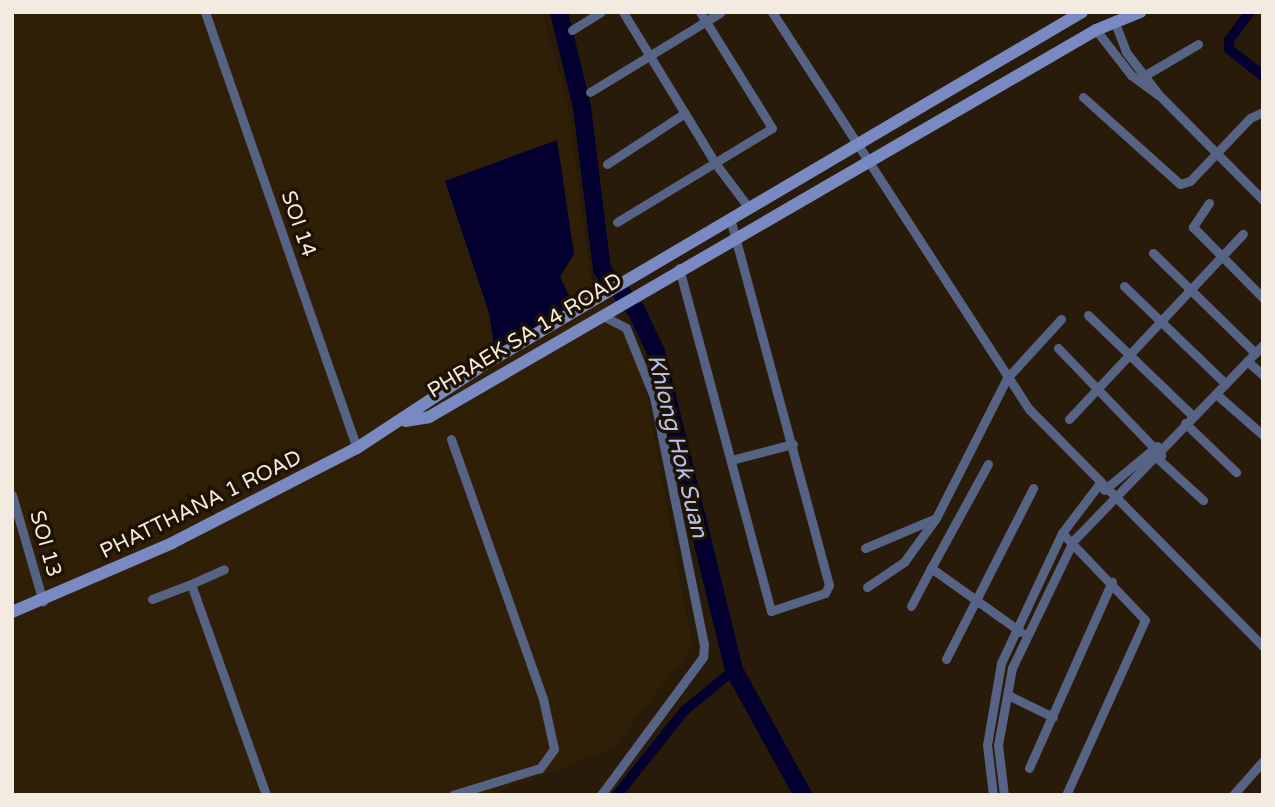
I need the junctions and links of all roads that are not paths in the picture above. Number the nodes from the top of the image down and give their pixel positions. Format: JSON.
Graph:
{"nodes":[{"id":1,"x":205,"y":12,"type":"edge"},
{"id":2,"x":601,"y":12,"type":"edge"},
{"id":3,"x":623,"y":12,"type":"edge"},
{"id":4,"x":720,"y":12,"type":"edge"},
{"id":5,"x":772,"y":12,"type":"edge"},
{"id":6,"x":1082,"y":12,"type":"edge"},
{"id":7,"x":1140,"y":12,"type":"edge"},
{"id":8,"x":703,"y":17,"type":"edge"},
{"id":9,"x":1112,"y":18,"type":"edge"},
{"id":10,"x":1065,"y":22,"type":"junction"},
{"id":11,"x":572,"y":30,"type":"dead end"},
{"id":12,"x":1096,"y":30,"type":"junction"},
{"id":13,"x":1076,"y":41,"type":"junction"},
{"id":14,"x":1198,"y":44,"type":"dead end"},
{"id":15,"x":650,"y":56,"type":"junction"},
{"id":16,"x":1146,"y":74,"type":"junction"},
{"id":17,"x":1138,"y":81,"type":"junction"},
{"id":18,"x":590,"y":92,"type":"dead end"},
{"id":19,"x":1159,"y":95,"type":"junction"},
{"id":20,"x":1083,"y":97,"type":"dead end"},
{"id":21,"x":1263,"y":112,"type":"edge"},
{"id":22,"x":685,"y":113,"type":"junction"},
{"id":23,"x":856,"y":146,"type":"junction"},
{"id":24,"x":1216,"y":152,"type":"junction"},
{"id":25,"x":867,"y":161,"type":"junction"},
{"id":26,"x":715,"y":163,"type":"junction"},
{"id":27,"x":607,"y":164,"type":"dead end"},
{"id":28,"x":1263,"y":200,"type":"edge"},
{"id":29,"x":1209,"y":203,"type":"dead end"},
{"id":30,"x":749,"y":208,"type":"junction"},
{"id":31,"x":730,"y":219,"type":"junction"},
{"id":32,"x":617,"y":222,"type":"dead end"},
{"id":33,"x":1243,"y":234,"type":"dead end"},
{"id":34,"x":738,"y":235,"type":"junction"},
{"id":35,"x":1153,"y":253,"type":"dead end"},
{"id":36,"x":1222,"y":257,"type":"junction"},
{"id":37,"x":679,"y":268,"type":"junction"},
{"id":38,"x":1124,"y":286,"type":"dead end"},
{"id":39,"x":1191,"y":289,"type":"junction"},
{"id":40,"x":1263,"y":298,"type":"edge"},
{"id":41,"x":602,"y":307,"type":"junction"},
{"id":42,"x":1088,"y":315,"type":"dead end"},
{"id":43,"x":1061,"y":319,"type":"dead end"},
{"id":44,"x":1161,"y":321,"type":"junction"},
{"id":45,"x":1058,"y":348,"type":"dead end"},
{"id":46,"x":1259,"y":349,"type":"edge"},
{"id":47,"x":1129,"y":354,"type":"junction"},
{"id":48,"x":1247,"y":361,"type":"junction"},
{"id":49,"x":1263,"y":375,"type":"edge"},
{"id":50,"x":1007,"y":378,"type":"junction"},
{"id":51,"x":1226,"y":384,"type":"junction"},
{"id":52,"x":1097,"y":388,"type":"junction"},
{"id":53,"x":1216,"y":394,"type":"junction"},
{"id":54,"x":1193,"y":416,"type":"junction"},
{"id":55,"x":1069,"y":419,"type":"dead end"},
{"id":56,"x":402,"y":422,"type":"joint"},
{"id":57,"x":1185,"y":423,"type":"junction"},
{"id":58,"x":1263,"y":435,"type":"edge"},
{"id":59,"x":451,"y":439,"type":"dead end"},
{"id":60,"x":1168,"y":442,"type":"junction"},
{"id":61,"x":793,"y":444,"type":"junction"},
{"id":62,"x":357,"y":448,"type":"junction"},
{"id":63,"x":1152,"y":449,"type":"junction"},
{"id":64,"x":1160,"y":457,"type":"junction"},
{"id":65,"x":731,"y":460,"type":"junction"},
{"id":66,"x":988,"y":464,"type":"dead end"},
{"id":67,"x":1236,"y":472,"type":"dead end"},
{"id":68,"x":1102,"y":487,"type":"junction"},
{"id":69,"x":1034,"y":488,"type":"dead end"},
{"id":70,"x":12,"y":495,"type":"edge"},
{"id":71,"x":1114,"y":500,"type":"junction"},
{"id":72,"x":1203,"y":500,"type":"dead end"},
{"id":73,"x":936,"y":518,"type":"junction"},
{"id":74,"x":1062,"y":533,"type":"junction"},
{"id":75,"x":1073,"y":541,"type":"junction"},
{"id":76,"x":865,"y":548,"type":"dead end"},
{"id":77,"x":931,"y":568,"type":"junction"},
{"id":78,"x":224,"y":569,"type":"dead end"},
{"id":79,"x":1112,"y":582,"type":"junction"},
{"id":80,"x":191,"y":584,"type":"junction"},
{"id":81,"x":867,"y":587,"type":"dead end"},
{"id":82,"x":152,"y":599,"type":"dead end"},
{"id":83,"x":976,"y":600,"type":"junction"},
{"id":84,"x":43,"y":602,"type":"junction"},
{"id":85,"x":911,"y":606,"type":"dead end"},
{"id":86,"x":12,"y":612,"type":"edge"},
{"id":87,"x":1021,"y":632,"type":"junction"},
{"id":88,"x":1263,"y":646,"type":"edge"},
{"id":89,"x":946,"y":659,"type":"dead end"},
{"id":90,"x":1008,"y":695,"type":"junction"},
{"id":91,"x":1053,"y":717,"type":"junction"},
{"id":92,"x":1263,"y":761,"type":"edge"},
{"id":93,"x":1029,"y":768,"type":"dead end"},
{"id":94,"x":266,"y":795,"type":"edge"},
{"id":95,"x":453,"y":795,"type":"edge"},
{"id":96,"x":601,"y":795,"type":"edge"},
{"id":97,"x":993,"y":795,"type":"edge"},
{"id":98,"x":1004,"y":795,"type":"edge"},
{"id":99,"x":1066,"y":795,"type":"edge"},
{"id":100,"x":1233,"y":795,"type":"edge"}],
"edges":[{"from":1,"to":62,"type":"street","name":"SOI 14"},
{"from":2,"to":11,"type":"street"},
{"from":3,"to":15,"type":"street"},
{"from":4,"to":8,"type":"street"},
{"from":5,"to":23,"type":"street"},
{"from":6,"to":10,"type":"main road","name":"PHRAEK SA 14 ROAD"},
{"from":7,"to":9,"type":"main road","name":"PHRAEK SA 14 ROAD"},
{"from":8,"to":15,"type":"street"},
{"from":8,"to":26,"type":"street"},
{"from":9,"to":12,"type":"main road","name":"PHRAEK SA 14 ROAD"},
{"from":9,"to":16,"type":"street"},
{"from":10,"to":13,"type":"main road"},
{"from":10,"to":23,"type":"main road","name":"PHRAEK SA 14 ROAD"},
{"from":12,"to":13,"type":"main road","name":"PHRAEK SA 14 ROAD"},
{"from":12,"to":17,"type":"street"},
{"from":13,"to":25,"type":"main road","name":"PHRAEK SA 14 ROAD"},
{"from":14,"to":16,"type":"street"},
{"from":15,"to":18,"type":"street"},
{"from":15,"to":22,"type":"street"},
{"from":16,"to":17,"type":"street"},
{"from":16,"to":19,"type":"street"},
{"from":17,"to":19,"type":"street"},
{"from":19,"to":24,"type":"street"},
{"from":20,"to":24,"type":"street"},
{"from":21,"to":24,"type":"street"},
{"from":22,"to":26,"type":"street"},
{"from":22,"to":27,"type":"street"},
{"from":23,"to":25,"type":"street"},
{"from":23,"to":30,"type":"main road","name":"PHRAEK SA 14 ROAD"},
{"from":24,"to":28,"type":"street"},
{"from":25,"to":34,"type":"main road","name":"PHRAEK SA 14 ROAD"},
{"from":25,"to":50,"type":"street"},
{"from":26,"to":30,"type":"street"},
{"from":26,"to":32,"type":"street"},
{"from":29,"to":36,"type":"street"},
{"from":30,"to":31,"type":"main road","name":"PHRAEK SA 14 ROAD"},
{"from":31,"to":34,"type":"street"},
{"from":31,"to":41,"type":"main road","name":"PHRAEK SA 14 ROAD"},
{"from":33,"to":36,"type":"street"},
{"from":34,"to":37,"type":"main road","name":"PHRAEK SA 14 ROAD"},
{"from":34,"to":61,"type":"street"},
{"from":35,"to":39,"type":"street"},
{"from":36,"to":39,"type":"street"},
{"from":36,"to":40,"type":"street"},
{"from":37,"to":41,"type":"main road","name":"PHRAEK SA 14 ROAD"},
{"from":37,"to":65,"type":"street"},
{"from":38,"to":44,"type":"street"},
{"from":39,"to":44,"type":"street"},
{"from":39,"to":46,"type":"street"},
{"from":41,"to":56,"type":"main road","name":"PHRAEK SA 14 ROAD"},
{"from":41,"to":96,"type":"street"},
{"from":42,"to":47,"type":"street"},
{"from":43,"to":50,"type":"street"},
{"from":44,"to":47,"type":"street"},
{"from":44,"to":51,"type":"street"},
{"from":45,"to":52,"type":"street"},
{"from":46,"to":48,"type":"street"},
{"from":47,"to":52,"type":"street"},
{"from":47,"to":54,"type":"street"},
{"from":48,"to":49,"type":"street"},
{"from":48,"to":51,"type":"street"},
{"from":50,"to":68,"type":"street"},
{"from":50,"to":73,"type":"street"},
{"from":51,"to":53,"type":"street"},
{"from":52,"to":55,"type":"street"},
{"from":52,"to":63,"type":"street"},
{"from":53,"to":54,"type":"street"},
{"from":53,"to":58,"type":"street"},
{"from":54,"to":57,"type":"street"},
{"from":56,"to":62,"type":"main road","name":"PHATTHANA 1 ROAD"},
{"from":57,"to":60,"type":"street"},
{"from":57,"to":67,"type":"street"},
{"from":59,"to":95,"type":"street"},
{"from":60,"to":63,"type":"street"},
{"from":60,"to":64,"type":"street"},
{"from":61,"to":65,"type":"street"},
{"from":61,"to":65,"type":"street"},
{"from":62,"to":84,"type":"main road","name":"PHATTHANA 1 ROAD"},
{"from":63,"to":64,"type":"street"},
{"from":63,"to":68,"type":"street"},
{"from":64,"to":71,"type":"street"},
{"from":64,"to":72,"type":"street"},
{"from":66,"to":77,"type":"street"},
{"from":68,"to":71,"type":"street"},
{"from":68,"to":74,"type":"street"},
{"from":69,"to":83,"type":"street"},
{"from":70,"to":84,"type":"street","name":"SOI 13"},
{"from":71,"to":75,"type":"street"},
{"from":71,"to":88,"type":"street"},
{"from":73,"to":76,"type":"street"},
{"from":73,"to":81,"type":"street"},
{"from":74,"to":75,"type":"street"},
{"from":74,"to":87,"type":"street"},
{"from":75,"to":79,"type":"street"},
{"from":75,"to":87,"type":"street"},
{"from":77,"to":83,"type":"street"},
{"from":77,"to":85,"type":"street"},
{"from":78,"to":80,"type":"street"},
{"from":79,"to":91,"type":"street"},
{"from":79,"to":99,"type":"street"},
{"from":80,"to":82,"type":"street"},
{"from":80,"to":94,"type":"street"},
{"from":83,"to":87,"type":"street"},
{"from":83,"to":89,"type":"street"},
{"from":84,"to":86,"type":"main road","name":"PHATTHANA 1 ROAD"},
{"from":87,"to":90,"type":"street"},
{"from":87,"to":97,"type":"street"},
{"from":90,"to":91,"type":"street"},
{"from":90,"to":98,"type":"street"},
{"from":91,"to":93,"type":"street"},
{"from":92,"to":100,"type":"street"}]}
